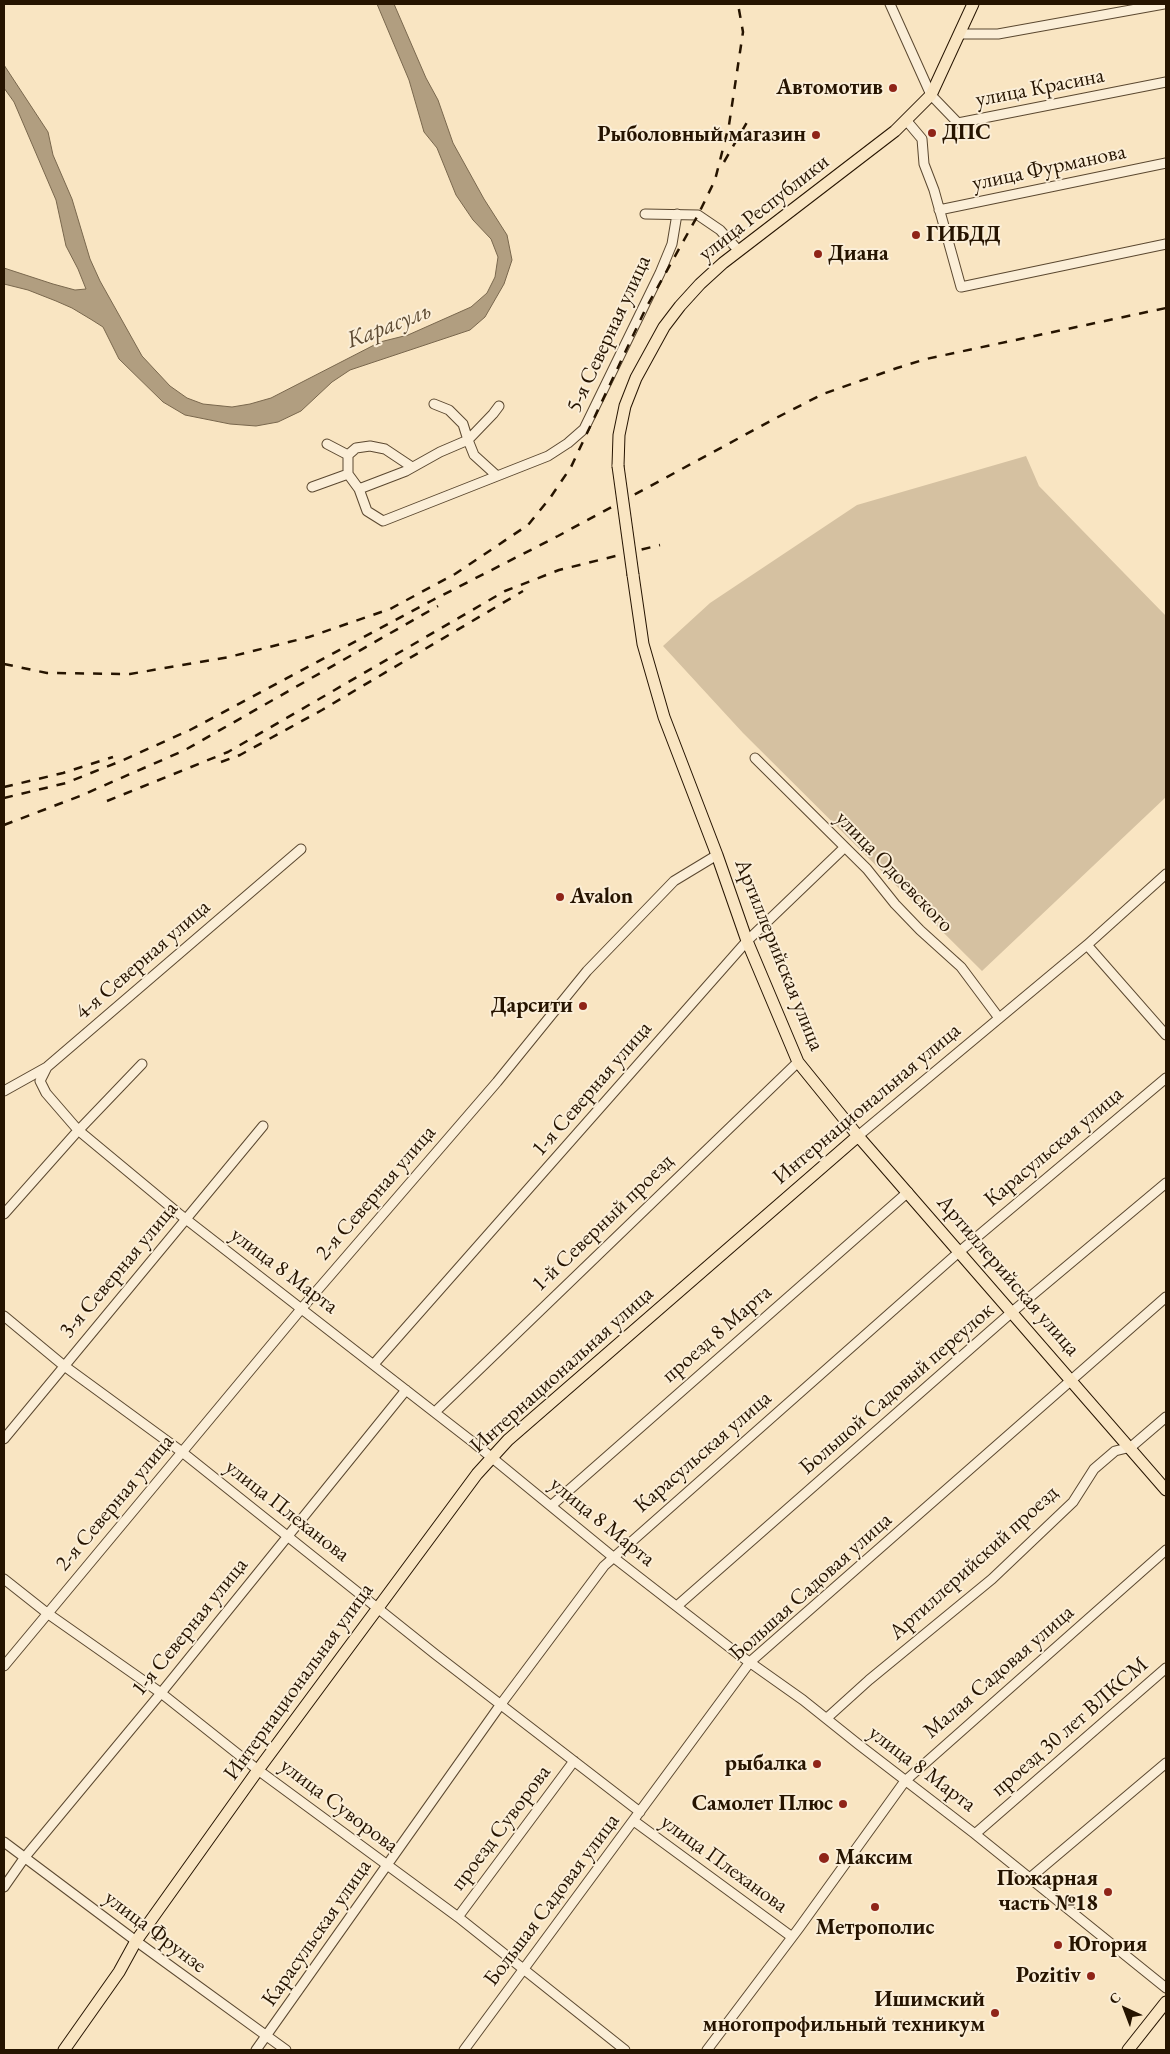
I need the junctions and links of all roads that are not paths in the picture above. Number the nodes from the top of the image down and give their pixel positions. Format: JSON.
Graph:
{"nodes":[{"id":1,"x":890,"y":4,"type":"edge"},
{"id":2,"x":973,"y":4,"type":"edge"},
{"id":3,"x":1164,"y":4,"type":"edge"},
{"id":4,"x":961,"y":34,"type":"junction"},
{"id":5,"x":1166,"y":82,"type":"edge"},
{"id":6,"x":932,"y":96,"type":"junction"},
{"id":7,"x":906,"y":120,"type":"junction"},
{"id":8,"x":1166,"y":163,"type":"edge"},
{"id":9,"x":939,"y":210,"type":"junction"},
{"id":10,"x":644,"y":214,"type":"dead end"},
{"id":11,"x":678,"y":214,"type":"junction"},
{"id":12,"x":1166,"y":244,"type":"edge"},
{"id":13,"x":739,"y":252,"type":"junction"},
{"id":14,"x":434,"y":404,"type":"dead end"},
{"id":15,"x":499,"y":406,"type":"dead end"},
{"id":16,"x":468,"y":440,"type":"junction"},
{"id":17,"x":327,"y":444,"type":"dead end"},
{"id":18,"x":348,"y":455,"type":"junction"},
{"id":19,"x":618,"y":466,"type":"joint"},
{"id":20,"x":412,"y":467,"type":"junction"},
{"id":21,"x":348,"y":474,"type":"junction"},
{"id":22,"x":496,"y":475,"type":"junction"},
{"id":23,"x":312,"y":487,"type":"dead end"},
{"id":24,"x":359,"y":489,"type":"junction"},
{"id":25,"x":754,"y":758,"type":"dead end"},
{"id":26,"x":845,"y":847,"type":"junction"},
{"id":27,"x":301,"y":849,"type":"dead end"},
{"id":28,"x":717,"y":855,"type":"junction"},
{"id":29,"x":1166,"y":874,"type":"edge"},
{"id":30,"x":747,"y":941,"type":"junction"},
{"id":31,"x":1087,"y":945,"type":"junction"},
{"id":32,"x":999,"y":1018,"type":"junction"},
{"id":33,"x":1166,"y":1035,"type":"edge"},
{"id":34,"x":798,"y":1062,"type":"junction"},
{"id":35,"x":142,"y":1064,"type":"dead end"},
{"id":36,"x":47,"y":1067,"type":"junction"},
{"id":37,"x":26,"y":1078,"type":"junction"},
{"id":38,"x":1166,"y":1078,"type":"edge"},
{"id":39,"x":40,"y":1081,"type":"junction"},
{"id":40,"x":4,"y":1090,"type":"edge"},
{"id":41,"x":263,"y":1126,"type":"dead end"},
{"id":42,"x":78,"y":1130,"type":"junction"},
{"id":43,"x":858,"y":1136,"type":"junction"},
{"id":44,"x":1166,"y":1183,"type":"edge"},
{"id":45,"x":908,"y":1192,"type":"junction"},
{"id":46,"x":4,"y":1214,"type":"edge"},
{"id":47,"x":186,"y":1219,"type":"junction"},
{"id":48,"x":960,"y":1252,"type":"junction"},
{"id":49,"x":1166,"y":1297,"type":"edge"},
{"id":50,"x":302,"y":1308,"type":"junction"},
{"id":51,"x":1012,"y":1312,"type":"junction"},
{"id":52,"x":4,"y":1316,"type":"edge"},
{"id":53,"x":374,"y":1364,"type":"junction"},
{"id":54,"x":63,"y":1365,"type":"junction"},
{"id":55,"x":1072,"y":1380,"type":"junction"},
{"id":56,"x":406,"y":1390,"type":"junction"},
{"id":57,"x":435,"y":1412,"type":"junction"},
{"id":58,"x":1166,"y":1417,"type":"edge"},
{"id":59,"x":4,"y":1439,"type":"edge"},
{"id":60,"x":1131,"y":1447,"type":"junction"},
{"id":61,"x":182,"y":1452,"type":"junction"},
{"id":62,"x":492,"y":1458,"type":"junction"},
{"id":63,"x":1166,"y":1490,"type":"edge"},
{"id":64,"x":552,"y":1505,"type":"junction"},
{"id":65,"x":288,"y":1536,"type":"junction"},
{"id":66,"x":1166,"y":1550,"type":"edge"},
{"id":67,"x":613,"y":1557,"type":"junction"},
{"id":68,"x":4,"y":1579,"type":"edge"},
{"id":69,"x":677,"y":1606,"type":"junction"},
{"id":70,"x":378,"y":1607,"type":"junction"},
{"id":71,"x":47,"y":1613,"type":"junction"},
{"id":72,"x":750,"y":1662,"type":"junction"},
{"id":73,"x":4,"y":1666,"type":"edge"},
{"id":74,"x":1166,"y":1668,"type":"edge"},
{"id":75,"x":161,"y":1693,"type":"junction"},
{"id":76,"x":501,"y":1704,"type":"junction"},
{"id":77,"x":827,"y":1718,"type":"junction"},
{"id":78,"x":574,"y":1761,"type":"junction"},
{"id":79,"x":1166,"y":1763,"type":"edge"},
{"id":80,"x":258,"y":1770,"type":"junction"},
{"id":81,"x":905,"y":1781,"type":"junction"},
{"id":82,"x":640,"y":1812,"type":"junction"},
{"id":83,"x":634,"y":1821,"type":"junction"},
{"id":84,"x":975,"y":1834,"type":"junction"},
{"id":85,"x":4,"y":1842,"type":"edge"},
{"id":86,"x":25,"y":1857,"type":"junction"},
{"id":87,"x":388,"y":1866,"type":"junction"},
{"id":88,"x":1030,"y":1877,"type":"junction"},
{"id":89,"x":4,"y":1887,"type":"edge"},
{"id":90,"x":458,"y":1917,"type":"junction"},
{"id":91,"x":792,"y":1937,"type":"junction"},
{"id":92,"x":136,"y":1941,"type":"junction"},
{"id":93,"x":523,"y":1969,"type":"junction"},
{"id":94,"x":1166,"y":1988,"type":"edge"},
{"id":95,"x":1166,"y":2002,"type":"edge"},
{"id":96,"x":267,"y":2036,"type":"junction"},
{"id":97,"x":64,"y":2050,"type":"edge"},
{"id":98,"x":256,"y":2050,"type":"edge"},
{"id":99,"x":286,"y":2050,"type":"edge"},
{"id":100,"x":464,"y":2050,"type":"edge"},
{"id":101,"x":625,"y":2050,"type":"edge"},
{"id":102,"x":707,"y":2050,"type":"edge"},
{"id":103,"x":1128,"y":2050,"type":"edge"}],
"edges":[{"from":1,"to":6,"type":"street"},
{"from":2,"to":4,"type":"main road","name":"улица Республики"},
{"from":3,"to":4,"type":"street"},
{"from":4,"to":6,"type":"main road","name":"улица Республики"},
{"from":5,"to":6,"type":"street","name":"улица Красина"},
{"from":6,"to":7,"type":"main road","name":"улица Республики"},
{"from":7,"to":9,"type":"street"},
{"from":7,"to":13,"type":"main road","name":"улица Республики"},
{"from":8,"to":9,"type":"street","name":"улица Фурманова"},
{"from":9,"to":12,"type":"street"},
{"from":10,"to":11,"type":"street"},
{"from":11,"to":13,"type":"street"},
{"from":11,"to":22,"type":"street","name":"5-я Северная улица"},
{"from":13,"to":19,"type":"main road","name":"улица Республики"},
{"from":14,"to":16,"type":"street"},
{"from":15,"to":16,"type":"street"},
{"from":16,"to":20,"type":"street"},
{"from":16,"to":22,"type":"street"},
{"from":17,"to":18,"type":"street"},
{"from":18,"to":20,"type":"street"},
{"from":18,"to":21,"type":"street"},
{"from":19,"to":28,"type":"main road","name":"Артиллерийская улица","bridge":true},
{"from":20,"to":24,"type":"street"},
{"from":21,"to":23,"type":"street"},
{"from":21,"to":24,"type":"street"},
{"from":22,"to":24,"type":"street","name":"5-я Северная улица"},
{"from":25,"to":26,"type":"street","name":"улица Одоевского"},
{"from":26,"to":30,"type":"street","name":"1-я Северная улица"},
{"from":26,"to":32,"type":"street","name":"улица Одоевского"},
{"from":27,"to":36,"type":"street","name":"4-я Северная улица"},
{"from":28,"to":30,"type":"main road","name":"Артиллерийская улица"},
{"from":28,"to":50,"type":"street","name":"2-я Северная улица"},
{"from":29,"to":31,"type":"street","name":"Интернациональная улица"},
{"from":30,"to":34,"type":"main road","name":"Артиллерийская улица"},
{"from":30,"to":53,"type":"street","name":"1-я Северная улица"},
{"from":31,"to":32,"type":"street","name":"Интернациональная улица"},
{"from":31,"to":33,"type":"street"},
{"from":32,"to":43,"type":"street","name":"Интернациональная улица"},
{"from":34,"to":43,"type":"main road","name":"Артиллерийская улица"},
{"from":34,"to":57,"type":"street","name":"1-й Северный проезд"},
{"from":35,"to":42,"type":"street"},
{"from":36,"to":37,"type":"street","name":"4-я Северная улица"},
{"from":36,"to":39,"type":"street"},
{"from":37,"to":39,"type":"street"},
{"from":37,"to":40,"type":"street","name":"4-я Северная улица"},
{"from":38,"to":48,"type":"street","name":"Карасульская улица"},
{"from":39,"to":42,"type":"street","name":"улица 8 Марта"},
{"from":41,"to":47,"type":"street","name":"3-я Северная улица"},
{"from":42,"to":46,"type":"street"},
{"from":42,"to":47,"type":"street","name":"улица 8 Марта"},
{"from":43,"to":45,"type":"main road","name":"Артиллерийская улица"},
{"from":43,"to":62,"type":"main road","name":"Интернациональная улица"},
{"from":44,"to":51,"type":"street","name":"Большой Садовый переулок"},
{"from":45,"to":48,"type":"main road","name":"Артиллерийская улица"},
{"from":45,"to":64,"type":"street","name":"проезд 8 Марта"},
{"from":47,"to":50,"type":"street","name":"улица 8 Марта"},
{"from":47,"to":54,"type":"street","name":"3-я Северная улица"},
{"from":48,"to":51,"type":"main road","name":"Артиллерийская улица"},
{"from":48,"to":67,"type":"street","name":"Карасульская улица"},
{"from":49,"to":55,"type":"street","name":"Большая Садовая улица"},
{"from":50,"to":53,"type":"street","name":"улица 8 Марта"},
{"from":50,"to":61,"type":"street","name":"2-я Северная улица"},
{"from":51,"to":55,"type":"main road","name":"Артиллерийская улица"},
{"from":51,"to":69,"type":"street","name":"Большой Садовый переулок"},
{"from":52,"to":54,"type":"street","name":"улица Плеханова"},
{"from":53,"to":56,"type":"street","name":"улица 8 Марта"},
{"from":54,"to":59,"type":"street","name":"3-я Северная улица"},
{"from":54,"to":61,"type":"street","name":"улица Плеханова"},
{"from":55,"to":60,"type":"main road","name":"Артиллерийская улица"},
{"from":55,"to":72,"type":"street","name":"Большая Садовая улица"},
{"from":56,"to":57,"type":"street","name":"улица 8 Марта"},
{"from":56,"to":65,"type":"street","name":"1-я Северная улица"},
{"from":57,"to":62,"type":"street","name":"улица 8 Марта"},
{"from":58,"to":60,"type":"street","name":"Артиллерийский проезд"},
{"from":60,"to":63,"type":"main road","name":"Артиллерийская улица"},
{"from":60,"to":77,"type":"street","name":"Артиллерийский проезд"},
{"from":61,"to":65,"type":"street","name":"улица Плеханова"},
{"from":61,"to":71,"type":"street","name":"2-я Северная улица"},
{"from":62,"to":64,"type":"street","name":"улица 8 Марта"},
{"from":62,"to":70,"type":"main road","name":"Интернациональная улица"},
{"from":64,"to":67,"type":"street","name":"улица 8 Марта"},
{"from":65,"to":70,"type":"street","name":"улица Плеханова"},
{"from":65,"to":75,"type":"street","name":"1-я Северная улица"},
{"from":66,"to":81,"type":"street","name":"Малая Садовая улица"},
{"from":67,"to":69,"type":"street","name":"улица 8 Марта"},
{"from":67,"to":76,"type":"street","name":"Карасульская улица"},
{"from":68,"to":71,"type":"street","name":"улица Суворова"},
{"from":69,"to":72,"type":"street","name":"улица 8 Марта"},
{"from":70,"to":76,"type":"street","name":"улица Плеханова"},
{"from":70,"to":80,"type":"main road","name":"Интернациональная улица"},
{"from":71,"to":73,"type":"street","name":"2-я Северная улица"},
{"from":71,"to":75,"type":"street","name":"улица Суворова"},
{"from":72,"to":77,"type":"street","name":"улица 8 Марта"},
{"from":72,"to":82,"type":"street","name":"Большая Садовая улица"},
{"from":74,"to":84,"type":"street","name":"проезд 30 лет ВЛКСМ"},
{"from":75,"to":80,"type":"street","name":"улица Суворова"},
{"from":75,"to":86,"type":"street","name":"1-я Северная улица"},
{"from":76,"to":78,"type":"street","name":"улица Плеханова"},
{"from":76,"to":87,"type":"street","name":"Карасульская улица"},
{"from":77,"to":81,"type":"street","name":"улица 8 Марта"},
{"from":78,"to":82,"type":"street","name":"улица Плеханова"},
{"from":78,"to":90,"type":"street","name":"проезд Суворова"},
{"from":79,"to":88,"type":"street"},
{"from":80,"to":87,"type":"street","name":"улица Суворова"},
{"from":80,"to":92,"type":"main road","name":"Интернациональная улица"},
{"from":81,"to":84,"type":"street","name":"улица 8 Марта"},
{"from":81,"to":91,"type":"street","name":"Малая Садовая улица"},
{"from":82,"to":83,"type":"street","name":"Большая Садовая улица"},
{"from":83,"to":91,"type":"street","name":"улица Плеханова"},
{"from":83,"to":93,"type":"street","name":"Большая Садовая улица"},
{"from":84,"to":88,"type":"street","name":"улица 8 Марта"},
{"from":85,"to":86,"type":"street","name":"улица Фрунзе"},
{"from":86,"to":89,"type":"street","name":"1-я Северная улица"},
{"from":86,"to":92,"type":"street","name":"улица Фрунзе"},
{"from":87,"to":90,"type":"street","name":"улица Суворова"},
{"from":87,"to":96,"type":"street","name":"Карасульская улица"},
{"from":88,"to":94,"type":"street","name":"улица 8 Марта"},
{"from":90,"to":93,"type":"street","name":"улица Суворова"},
{"from":91,"to":102,"type":"street","name":"Малая Садовая улица"},
{"from":92,"to":96,"type":"street","name":"улица Фрунзе"},
{"from":92,"to":97,"type":"main road","name":"Интернациональная улица"},
{"from":93,"to":100,"type":"street","name":"Большая Садовая улица"},
{"from":93,"to":101,"type":"street","name":"улица Суворова"},
{"from":95,"to":103,"type":"main road"},
{"from":96,"to":98,"type":"street","name":"Карасульская улица"},
{"from":96,"to":99,"type":"street","name":"улица Фрунзе"}]}
